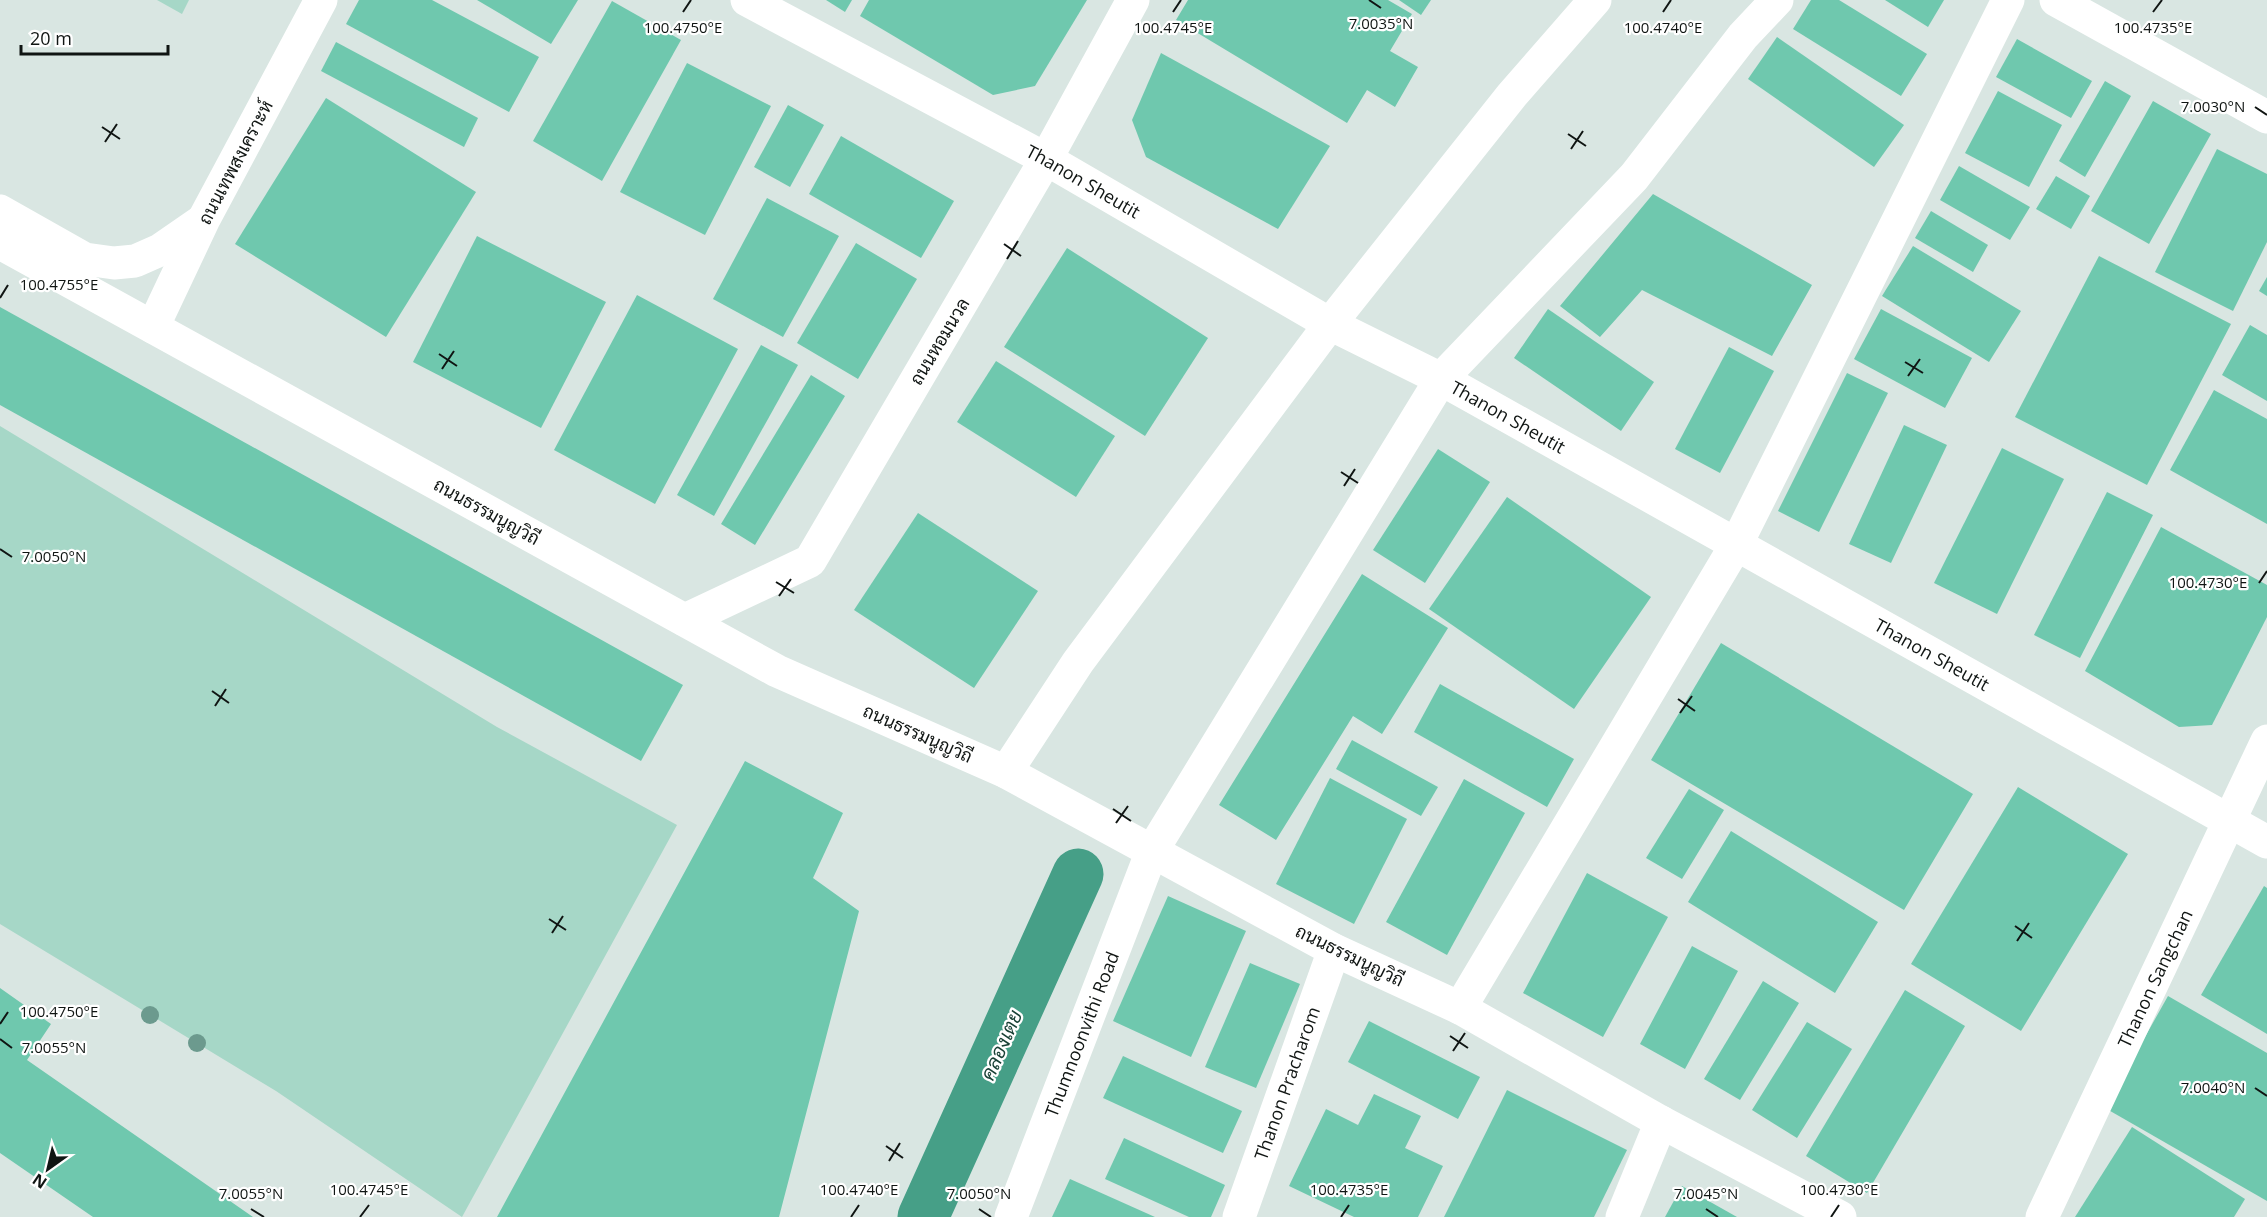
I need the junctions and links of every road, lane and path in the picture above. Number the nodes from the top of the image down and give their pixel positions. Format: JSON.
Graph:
{"nodes":[{"id":1,"x":321,"y":0,"type":"edge"},
{"id":2,"x":747,"y":0,"type":"edge"},
{"id":3,"x":1134,"y":0,"type":"edge"},
{"id":4,"x":1595,"y":0,"type":"edge"},
{"id":5,"x":1777,"y":0,"type":"edge"},
{"id":6,"x":2008,"y":0,"type":"edge"},
{"id":7,"x":2056,"y":0,"type":"edge"},
{"id":8,"x":2267,"y":117,"type":"edge"},
{"id":9,"x":1046,"y":159,"type":"junction"},
{"id":10,"x":0,"y":211,"type":"edge"},
{"id":11,"x":204,"y":219,"type":"junction"},
{"id":12,"x":0,"y":243,"type":"edge"},
{"id":13,"x":1331,"y":325,"type":"junction"},
{"id":14,"x":153,"y":327,"type":"junction"},
{"id":15,"x":1441,"y":379,"type":"junction"},
{"id":16,"x":1736,"y":545,"type":"junction"},
{"id":17,"x":685,"y":620,"type":"junction"},
{"id":18,"x":2267,"y":741,"type":"edge"},
{"id":19,"x":1006,"y":772,"type":"junction"},
{"id":20,"x":2228,"y":820,"type":"junction"},
{"id":21,"x":2267,"y":842,"type":"edge"},
{"id":22,"x":1152,"y":851,"type":"junction"},
{"id":23,"x":1334,"y":950,"type":"junction"},
{"id":24,"x":1460,"y":1008,"type":"junction"},
{"id":25,"x":1661,"y":1122,"type":"junction"},
{"id":26,"x":1011,"y":1217,"type":"edge"},
{"id":27,"x":1239,"y":1217,"type":"edge"},
{"id":28,"x":1622,"y":1217,"type":"edge"},
{"id":29,"x":1840,"y":1217,"type":"edge"},
{"id":30,"x":2042,"y":1217,"type":"edge"}],
"edges":[{"from":1,"to":11,"type":"street","name":"ถนนเทพสงเคราะห์"},
{"from":2,"to":9,"type":"street","name":"Thanon Sheutit"},
{"from":3,"to":9,"type":"street","name":"ถนนหอมนวล"},
{"from":4,"to":13,"type":"street"},
{"from":5,"to":15,"type":"street","name":"Thumnoonvithi Road"},
{"from":6,"to":16,"type":"street"},
{"from":7,"to":8,"type":"street"},
{"from":9,"to":13,"type":"street","name":"Thanon Sheutit"},
{"from":9,"to":17,"type":"street","name":"ถนนหอมนวล"},
{"from":10,"to":11,"type":"street"},
{"from":11,"to":14,"type":"street","name":"ถนนเทพสงเคราะห์"},
{"from":12,"to":14,"type":"street","name":"ถนนธรรมนูญวิถี"},
{"from":13,"to":15,"type":"street","name":"Thanon Sheutit"},
{"from":13,"to":19,"type":"street"},
{"from":14,"to":17,"type":"street","name":"ถนนธรรมนูญวิถี"},
{"from":15,"to":16,"type":"street","name":"Thanon Sheutit"},
{"from":15,"to":22,"type":"street","name":"Thumnoonvithi Road"},
{"from":16,"to":20,"type":"street","name":"Thanon Sheutit"},
{"from":16,"to":24,"type":"street"},
{"from":17,"to":19,"type":"street","name":"ถนนธรรมนูญวิถี"},
{"from":18,"to":20,"type":"street","name":"Thanon Sangchan"},
{"from":19,"to":22,"type":"street","name":"ถนนธรรมนูญวิถี"},
{"from":20,"to":21,"type":"street","name":"Thanon Sheutit"},
{"from":20,"to":30,"type":"street","name":"Thanon Sangchan"},
{"from":22,"to":23,"type":"street","name":"ถนนธรรมนูญวิถี"},
{"from":22,"to":26,"type":"street","name":"Thumnoonvithi Road"},
{"from":23,"to":24,"type":"street","name":"ถนนธรรมนูญวิถี"},
{"from":23,"to":27,"type":"street","name":"Thanon Pracharom"},
{"from":24,"to":25,"type":"street","name":"ถนนธรรมนูญวิถี"},
{"from":25,"to":28,"type":"street"},
{"from":25,"to":29,"type":"street","name":"ถนนธรรมนูญวิถี"}]}
